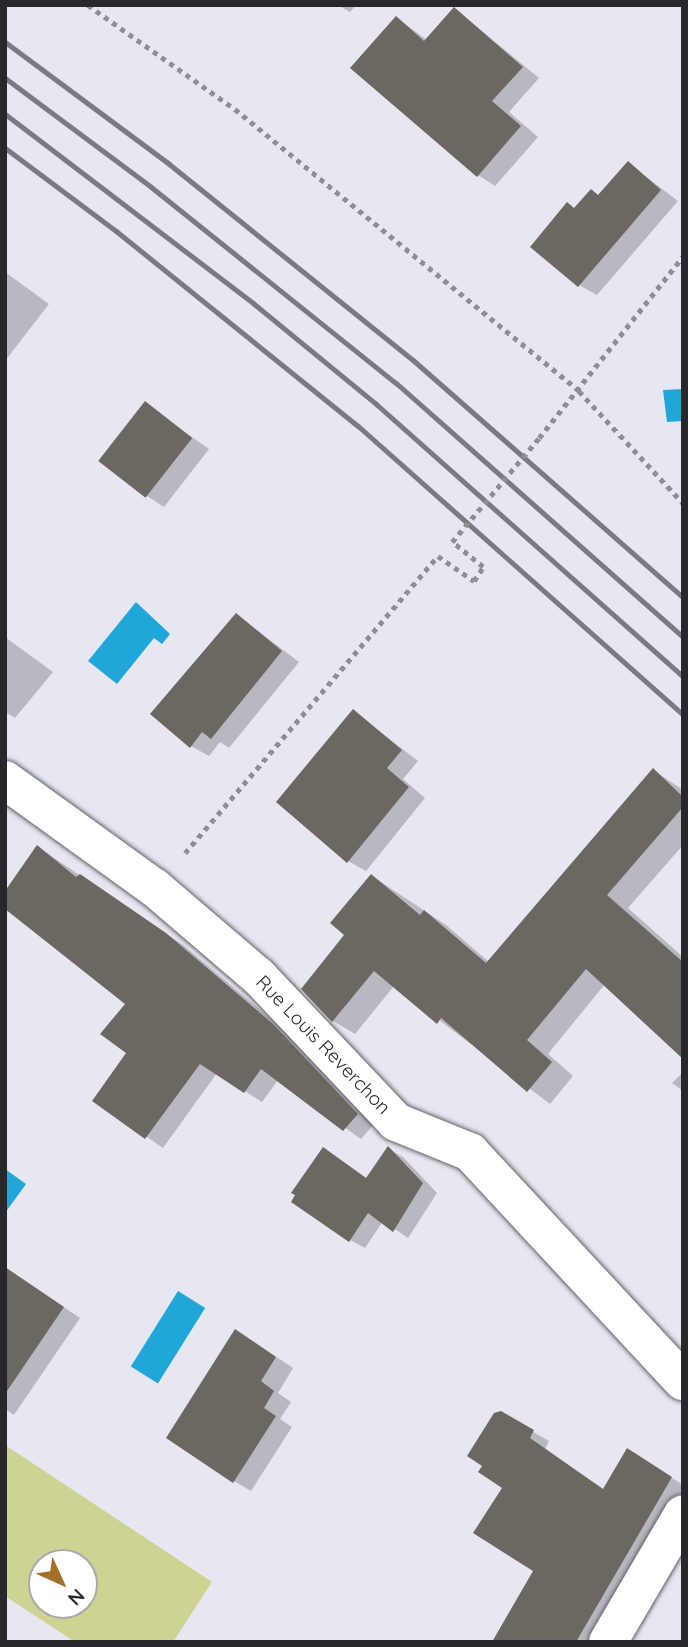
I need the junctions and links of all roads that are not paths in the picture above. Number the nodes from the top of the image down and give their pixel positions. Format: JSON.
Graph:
{"nodes":[{"id":1,"x":5,"y":779,"type":"edge"},
{"id":2,"x":683,"y":1381,"type":"edge"},
{"id":3,"x":683,"y":1514,"type":"edge"},
{"id":4,"x":608,"y":1642,"type":"edge"}],
"edges":[{"from":1,"to":2,"type":"street","name":"Rue Louis Reverchon"},
{"from":3,"to":4,"type":"street"}]}
